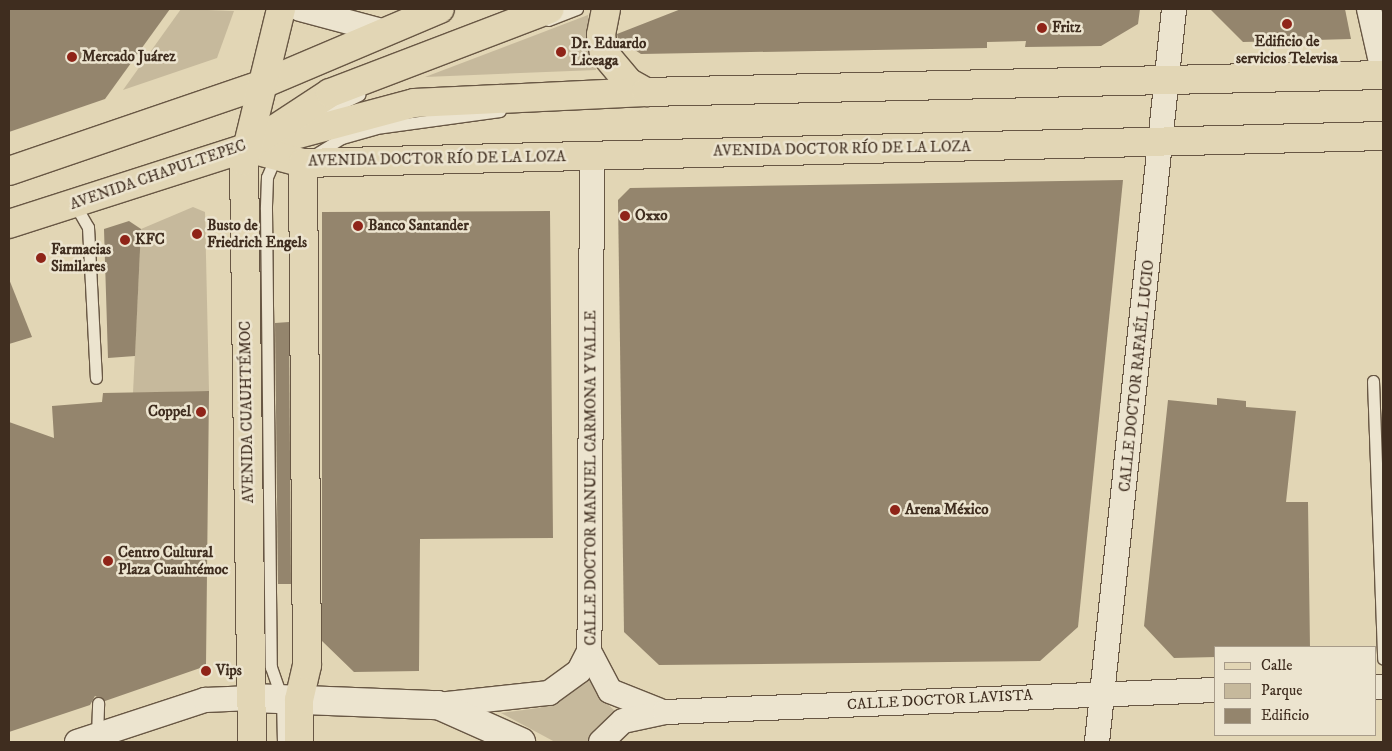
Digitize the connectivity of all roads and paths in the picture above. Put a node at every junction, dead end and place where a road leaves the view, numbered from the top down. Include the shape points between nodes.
1 (281, 9) edge
2 (300, 9) edge
3 (440, 9) edge
4 (550, 9) edge
5 (577, 9) edge
6 (607, 9) edge
7 (1174, 9) edge
8 (1369, 9) edge
9 (382, 31) junction
10 (1383, 71) edge
11 (1383, 75) edge
12 (1167, 80) junction
13 (263, 84) junction
14 (646, 92) junction
15 (1383, 136) edge
16 (1162, 141) junction
17 (283, 146) junction
18 (246, 148) junction
19 (592, 156) junction
20 (303, 163) junction
21 (9, 171) edge
22 (74, 203) junction
23 (9, 224) edge
24 (96, 378) dead end
25 (1373, 382) dead end
26 (589, 651) junction
27 (1383, 659) edge
28 (1214, 690) edge
29 (1103, 691) junction
30 (252, 698) junction
31 (291, 700) junction
32 (98, 703) dead end
33 (438, 705) junction
34 (665, 712) junction
35 (87, 739) edge
36 (252, 742) edge
37 (283, 742) edge
38 (299, 742) edge
39 (521, 742) edge
40 (601, 742) edge
41 (1097, 742) edge

1 - 13 main road, AVENIDA CUAUHTÉMOC
2 - 9 street
3 - 9 main road
4 - 18 main road, AVENIDA CHAPULTEPEC via 330,94
5 - 17 lane via 398,78 317,115
6 - 14 main road via 601,35 604,53 628,82
7 - 12 street, CALLE DOCTOR RAFAÉL LUCIO
8 - 10 street
9 - 13 main road
11 - 12 main road, AVENIDA DOCTOR RÍO DE LA LOZA
12 - 14 main road, AVENIDA DOCTOR RÍO DE LA LOZA
12 - 16 street, CALLE DOCTOR RAFAÉL LUCIO
13 - 18 main road, AVENIDA CUAUHTÉMOC
13 - 21 main road
14 - 17 main road, AVENIDA DOCTOR RÍO DE LA LOZA via 414,103
14 - 20 lane via 376,128 342,138
15 - 16 main road, AVENIDA DOCTOR RÍO DE LA LOZA
16 - 19 main road, AVENIDA DOCTOR RÍO DE LA LOZA
16 - 29 street, CALLE DOCTOR RAFAÉL LUCIO
17 - 18 main road, AVENIDA DOCTOR RÍO DE LA LOZA
17 - 20 main road, AVENIDA DOCTOR RÍO DE LA LOZA
17 - 31 lane via 267,177 266,208 271,657
18 - 22 main road, AVENIDA CHAPULTEPEC
18 - 30 main road, AVENIDA CUAUHTÉMOC
19 - 20 main road, AVENIDA DOCTOR RÍO DE LA LOZA
19 - 26 street, CALLE DOCTOR MANUEL CARMONA Y VALLE
20 - 31 main road via 307,666
22 - 23 main road, AVENIDA CHAPULTEPEC
22 - 24 lane via 88,228
25 - 27 lane
26 - 33 street via 579,670 549,693
26 - 34 street, CALLE DOCTOR MANUEL CARMONA Y VALLE via 610,691
28 - 29 street, CALLE DOCTOR LAVISTA
29 - 34 street, CALLE DOCTOR LAVISTA
29 - 41 street, CALLE DOCTOR RAFAÉL LUCIO
30 - 31 street
30 - 35 street via 205,700
30 - 36 main road, AVENIDA CUAUHTÉMOC
31 - 33 street
31 - 37 lane
31 - 38 main road
32 - 35 lane
33 - 39 street
34 - 40 street via 623,721

